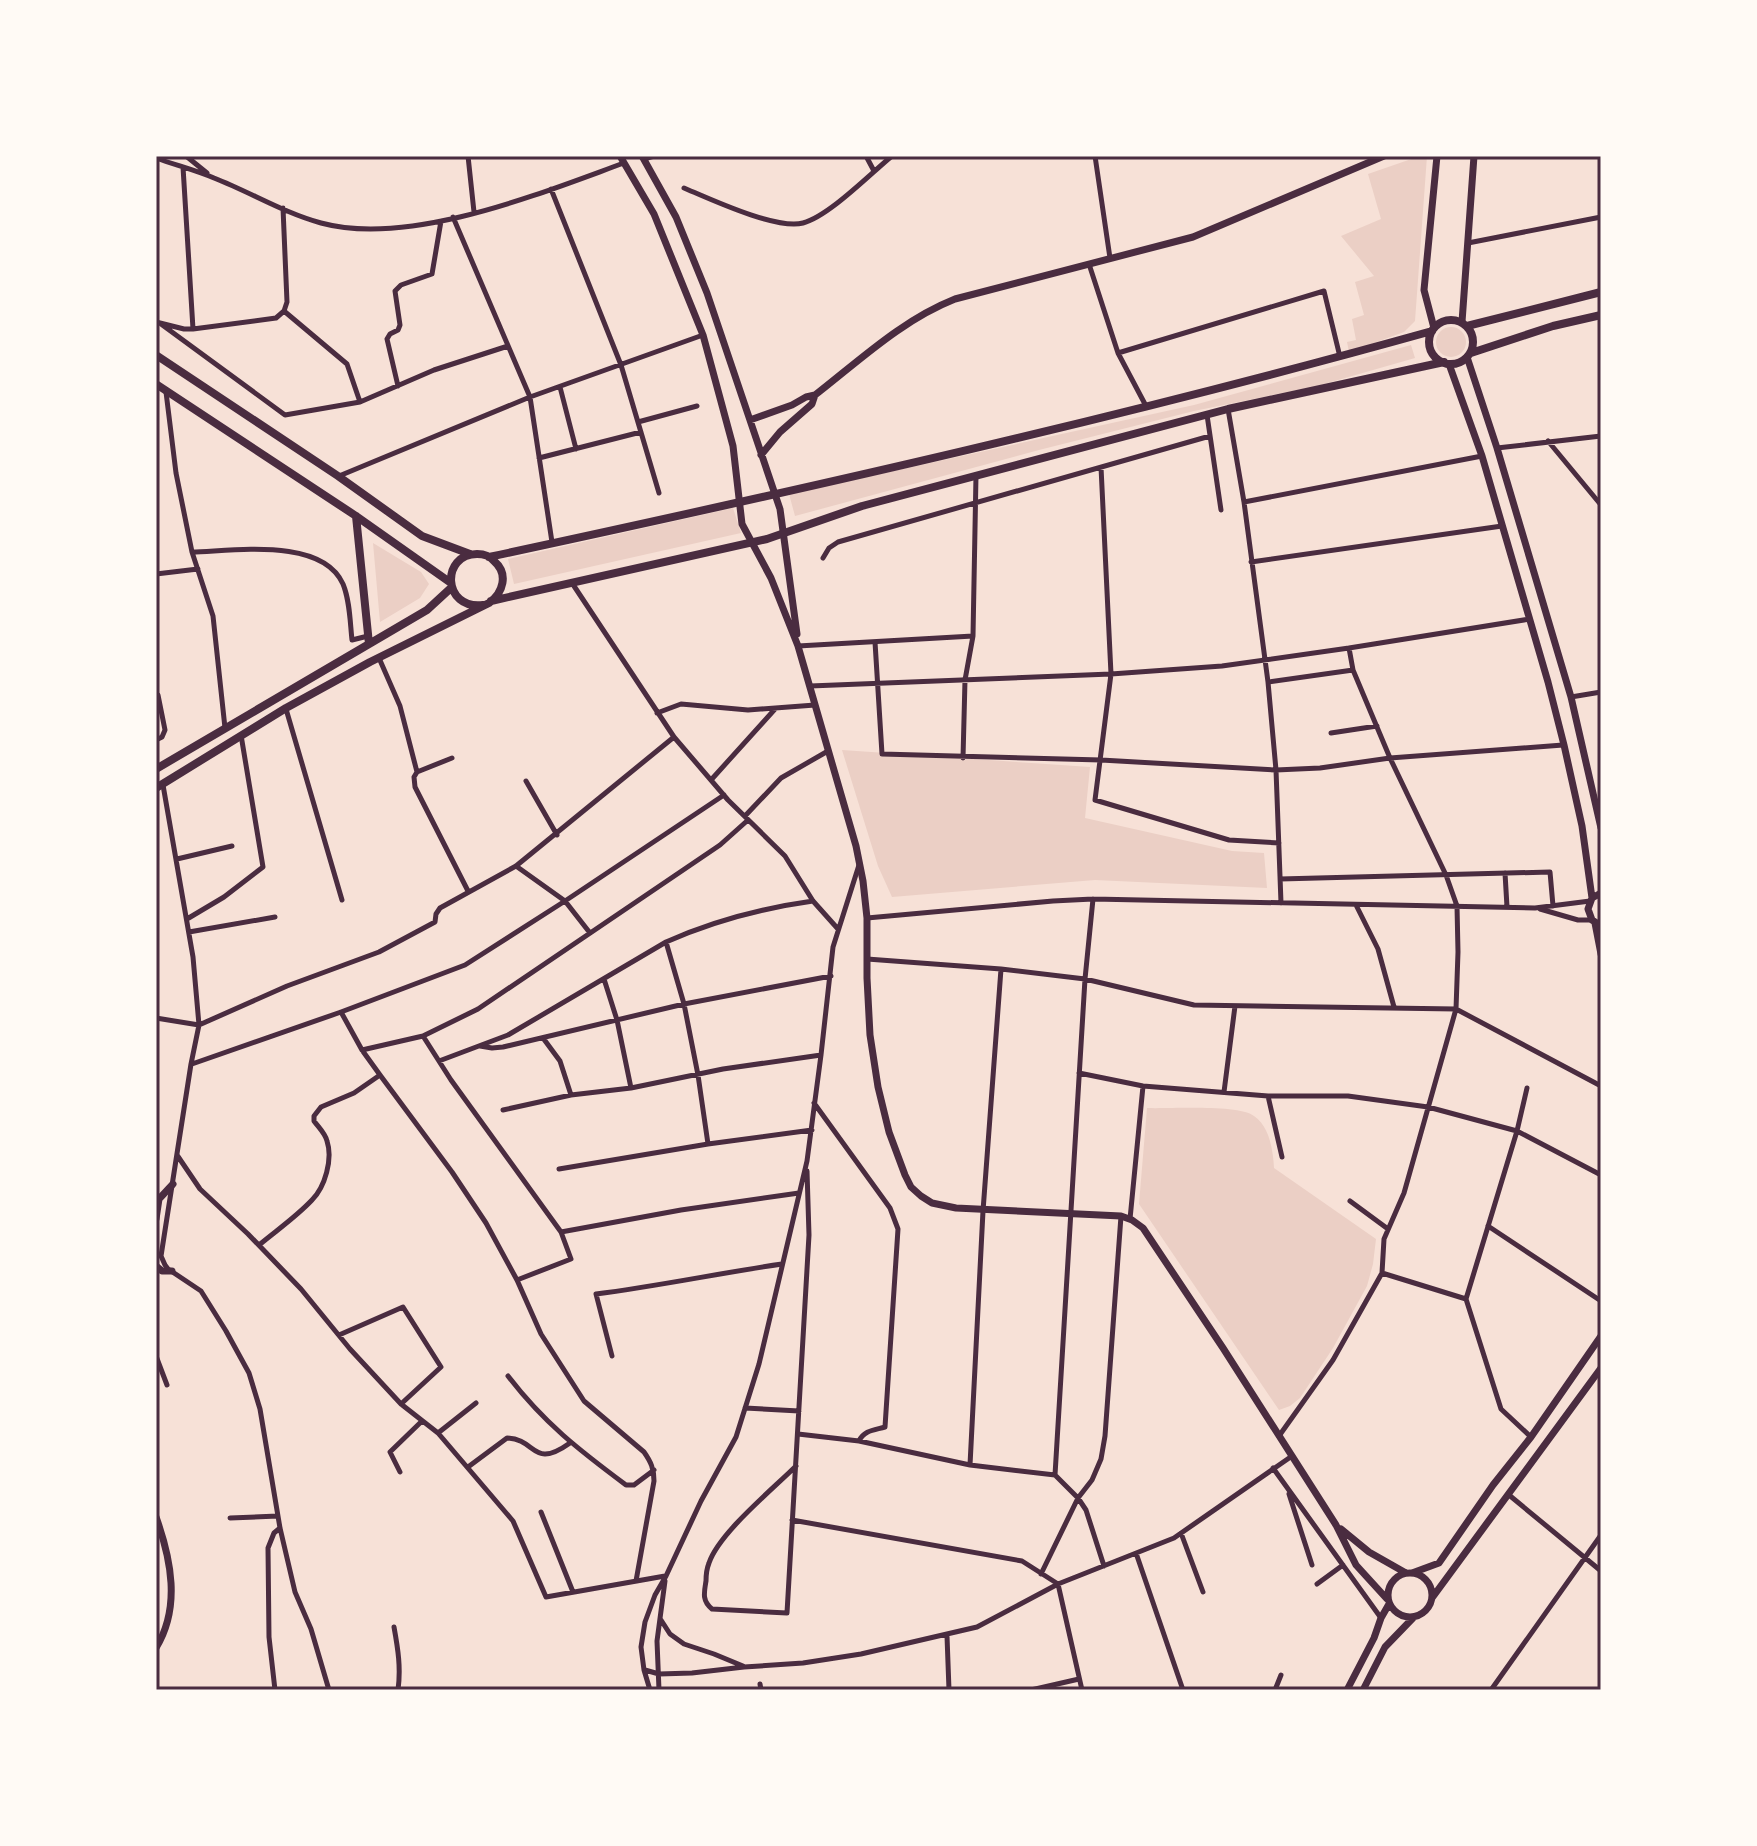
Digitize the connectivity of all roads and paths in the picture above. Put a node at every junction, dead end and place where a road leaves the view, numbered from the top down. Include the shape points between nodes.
1 (186, 156) edge
2 (468, 156) edge
3 (654, 156) edge
4 (866, 156) edge
5 (892, 156) edge
6 (1095, 156) edge
7 (1384, 156) edge
8 (1437, 156) edge
9 (1474, 156) edge
10 (156, 158) edge
11 (643, 158) edge
12 (622, 159) edge
13 (183, 167) junction
14 (874, 171) junction
15 (211, 176) junction
16 (684, 188) dead end
17 (551, 189) junction
18 (283, 208) junction
19 (474, 212) junction
20 (453, 217) junction
21 (1601, 217) edge
22 (441, 220) junction
23 (1467, 243) junction
24 (1110, 259) junction
25 (1089, 264) junction
26 (1601, 292) edge
27 (284, 311) junction
28 (1601, 315) edge
29 (158, 323) edge
30 (1464, 324) junction
31 (193, 329) junction
32 (1433, 330) junction
33 (703, 335) junction
34 (508, 346) junction
35 (1118, 353) junction
36 (156, 355) edge
37 (1469, 355) junction
38 (1340, 357) junction
39 (1446, 363) junction
40 (621, 365) junction
41 (156, 384) edge
42 (398, 386) junction
43 (560, 387) junction
44 (166, 391) junction
45 (815, 395) junction
46 (530, 397) junction
47 (360, 402) junction
48 (697, 406) dead end
49 (1147, 407) junction
50 (1228, 409) junction
51 (1207, 414) junction
52 (750, 420) junction
53 (638, 422) junction
54 (641, 432) junction
55 (1210, 436) junction
56 (1601, 436) edge
57 (1548, 441) junction
58 (1497, 448) junction
59 (576, 449) junction
60 (761, 455) junction
61 (1482, 456) junction
62 (539, 458) junction
63 (1101, 467) junction
64 (976, 475) junction
65 (338, 476) junction
66 (659, 493) dead end
67 (773, 494) junction
68 (739, 502) junction
69 (1244, 502) junction
70 (976, 503) junction
71 (1601, 505) edge
72 (1221, 510) dead end
73 (356, 516) junction
74 (1502, 526) junction
75 (784, 534) junction
76 (753, 542) junction
77 (552, 543) junction
78 (192, 552) junction
79 (471, 555) junction
80 (489, 557) junction
81 (823, 558) dead end
82 (1251, 562) junction
83 (198, 569) junction
84 (156, 574) edge
85 (572, 583) junction
86 (451, 585) junction
87 (487, 603) junction
88 (1530, 619) junction
89 (973, 636) junction
90 (368, 640) junction
91 (875, 642) junction
92 (798, 646) junction
93 (1349, 648) junction
94 (379, 658) junction
95 (1266, 661) junction
96 (1353, 670) junction
97 (1111, 674) junction
98 (965, 680) junction
99 (1268, 682) junction
100 (879, 683) junction
101 (810, 686) junction
102 (1601, 692) edge
103 (158, 695) edge
104 (1571, 697) junction
105 (816, 705) junction
106 (286, 708) junction
107 (776, 708) junction
108 (657, 713) junction
109 (1377, 726) junction
110 (225, 728) junction
111 (1331, 733) dead end
112 (241, 735) junction
113 (674, 737) junction
114 (156, 740) edge
115 (1564, 745) junction
116 (829, 750) junction
117 (452, 758) dead end
118 (963, 758) junction
119 (1390, 758) junction
120 (1101, 760) junction
121 (156, 769) edge
122 (1276, 770) junction
123 (417, 772) junction
124 (711, 780) junction
125 (526, 781) dead end
126 (159, 786) edge
127 (724, 795) junction
128 (747, 818) junction
129 (1601, 828) edge
130 (557, 835) junction
131 (1279, 843) junction
132 (232, 846) dead end
133 (177, 859) junction
134 (860, 863) junction
135 (516, 866) junction
136 (1505, 873) junction
137 (1446, 875) junction
138 (1280, 879) junction
139 (468, 891) junction
140 (1601, 893) edge
141 (1093, 899) junction
142 (342, 900) dead end
143 (1591, 900) junction
144 (565, 901) junction
145 (813, 901) junction
146 (1281, 903) junction
147 (1356, 905) junction
148 (1457, 906) junction
149 (1553, 906) junction
150 (1507, 907) junction
151 (1535, 908) junction
152 (275, 917) dead end
153 (867, 918) junction
154 (187, 919) junction
155 (1596, 923) edge
156 (838, 930) junction
157 (189, 932) junction
158 (590, 933) junction
159 (666, 942) junction
160 (1601, 954) edge
161 (867, 959) junction
162 (1001, 969) junction
163 (831, 976) junction
164 (604, 979) junction
165 (1085, 979) junction
166 (684, 1004) junction
167 (1235, 1006) junction
168 (1394, 1007) junction
169 (1456, 1009) junction
170 (341, 1012) junction
171 (156, 1018) edge
172 (617, 1020) junction
173 (199, 1025) junction
174 (423, 1036) junction
175 (543, 1038) junction
176 (479, 1046) junction
177 (362, 1050) junction
178 (821, 1055) junction
179 (439, 1061) junction
180 (191, 1064) junction
181 (1079, 1073) junction
182 (380, 1075) junction
183 (698, 1075) junction
184 (1143, 1086) junction
185 (1601, 1086) edge
186 (631, 1088) junction
187 (1527, 1088) dead end
188 (1224, 1093) junction
189 (571, 1095) junction
190 (1268, 1096) junction
191 (814, 1103) junction
192 (1428, 1107) junction
193 (503, 1110) dead end
194 (812, 1130) junction
195 (1517, 1131) junction
196 (708, 1144) junction
197 (177, 1155) junction
198 (1282, 1157) dead end
199 (807, 1161) junction
200 (559, 1169) dead end
201 (1601, 1175) edge
202 (173, 1184) junction
203 (799, 1193) junction
204 (1350, 1201) dead end
205 (983, 1211) junction
206 (1070, 1213) junction
207 (1126, 1218) junction
208 (156, 1219) edge
209 (1488, 1226) junction
210 (1388, 1229) junction
211 (561, 1232) junction
212 (259, 1245) junction
213 (158, 1264) edge
214 (782, 1264) junction
215 (172, 1271) joint
216 (1382, 1273) junction
217 (517, 1280) junction
218 (1466, 1299) junction
219 (1601, 1301) edge
220 (339, 1335) junction
221 (1601, 1336) edge
222 (156, 1356) edge
223 (612, 1356) dead end
224 (1601, 1368) edge
225 (508, 1376) dead end
226 (167, 1385) dead end
227 (476, 1403) dead end
228 (401, 1404) junction
229 (745, 1408) junction
230 (799, 1411) junction
231 (423, 1420) junction
232 (438, 1433) junction
233 (798, 1434) junction
234 (1279, 1436) junction
235 (1531, 1437) junction
236 (859, 1441) junction
237 (570, 1443) junction
238 (1292, 1456) junction
239 (970, 1465) junction
240 (796, 1466) junction
241 (468, 1467) junction
242 (1273, 1468) junction
243 (654, 1470) junction
244 (400, 1472) dead end
245 (1055, 1475) junction
246 (1286, 1486) junction
247 (1509, 1495) junction
248 (1078, 1498) junction
249 (541, 1512) dead end
250 (278, 1516) junction
251 (156, 1517) edge
252 (230, 1518) dead end
253 (792, 1520) junction
254 (1336, 1525) junction
255 (280, 1528) junction
256 (1181, 1533) junction
257 (1601, 1535) edge
258 (1136, 1553) junction
259 (1586, 1558) junction
260 (1312, 1565) dead end
261 (1343, 1565) junction
262 (1104, 1566) junction
263 (1601, 1571) edge
264 (1409, 1573) junction
265 (1041, 1574) junction
266 (666, 1576) junction
267 (636, 1581) junction
268 (1058, 1584) junction
269 (1317, 1584) dead end
270 (573, 1592) junction
271 (1203, 1592) dead end
272 (1432, 1598) junction
273 (1388, 1601) junction
274 (1381, 1618) junction
275 (1413, 1618) junction
276 (661, 1620) junction
277 (394, 1627) dead end
278 (947, 1636) junction
279 (156, 1648) edge
280 (744, 1667) junction
281 (644, 1670) junction
282 (659, 1674) junction
283 (1281, 1675) dead end
284 (1079, 1679) junction
285 (275, 1690) edge
286 (329, 1690) edge
287 (398, 1690) edge
288 (650, 1690) edge
289 (659, 1690) edge
290 (949, 1690) edge
291 (1031, 1690) edge
292 (1082, 1690) edge
293 (1183, 1690) edge
294 (1275, 1690) edge
295 (1347, 1690) edge
296 (1363, 1690) edge
297 (1491, 1690) edge

1 - 15 street
2 - 19 street
3 - 11 street
4 - 14 street
5 - 14 street
6 - 24 street
7 - 24 street via 1193,237
8 - 32 street via 1424,290
9 - 23 street
10 - 13 street
11 - 52 street via 676,217
12 - 17 street
12 - 33 street via 654,214
13 - 15 street
13 - 31 street
14 - 16 street via 830,208 799,224 749,213
15 - 18 street
17 - 19 street
17 - 40 street
18 - 22 street via 347,228
18 - 27 street
19 - 20 street
20 - 22 street
20 - 34 street
21 - 23 street
22 - 42 street via 432,274 395,291 400,325 387,341
23 - 30 street
24 - 25 street
25 - 35 street
25 - 45 street via 955,299 927,312
26 - 30 main road
27 - 31 street via 276,318
27 - 47 street via 347,364
28 - 37 main road
29 - 31 street
29 - 47 street via 285,415
30 - 32 main road via 1445,321
30 - 37 main road via 1473,336
32 - 38 main road
32 - 39 main road via 1430,348
33 - 40 street
33 - 68 street via 733,446
34 - 42 street
34 - 46 street
35 - 38 street via 1324,291
35 - 49 street
36 - 65 main road
37 - 39 main road
37 - 58 street
38 - 49 main road
39 - 50 main road
39 - 61 street
40 - 43 street
40 - 53 street
41 - 44 main road
42 - 47 street
43 - 46 street
43 - 59 street
44 - 73 main road
44 - 78 street
45 - 52 street
45 - 60 street
46 - 62 street
46 - 65 street
48 - 53 street
49 - 67 main road
50 - 51 main road
50 - 69 street
51 - 55 street
51 - 64 main road
52 - 60 street
53 - 54 street
54 - 59 street
54 - 66 street
55 - 63 street
55 - 72 street
56 - 57 street
57 - 58 street
57 - 71 street
58 - 104 street
59 - 62 street
60 - 67 street
61 - 69 street
61 - 74 street
62 - 77 street
63 - 70 street
63 - 97 street
64 - 70 street
64 - 75 main road
65 - 79 main road via 422,536
67 - 68 main road
67 - 75 street
68 - 76 street via 742,524
68 - 77 main road
69 - 82 street
70 - 81 street via 838,542
70 - 89 street
73 - 86 main road
73 - 90 main road
74 - 82 street
74 - 88 street
75 - 76 main road
75 - 92 street
76 - 85 main road
76 - 92 street
77 - 80 main road
78 - 83 street
78 - 90 street via 273,549 327,564 346,590 352,640
79 - 80 main road
79 - 86 main road via 452,570
80 - 87 main road via 503,577 501,589
82 - 95 street
83 - 84 street
83 - 110 street via 213,616
85 - 87 main road
85 - 108 street
86 - 87 main road via 464,603
86 - 90 main road via 427,610
87 - 94 main road
88 - 93 street
88 - 115 street
89 - 91 street
89 - 98 street
90 - 110 main road
91 - 92 street
91 - 100 street
92 - 101 street
93 - 95 street
93 - 96 street
94 - 106 main road
94 - 123 street via 400,706
95 - 97 street
95 - 99 street
96 - 99 street
96 - 109 street
97 - 98 street
97 - 120 street
98 - 100 street
98 - 118 street
99 - 122 street
100 - 101 street
100 - 118 street via 882,754
101 - 105 street
102 - 104 street
103 - 114 street via 165,730
104 - 129 street
105 - 107 street
105 - 116 street
106 - 112 main road
106 - 142 street
107 - 108 street via 681,704
107 - 124 street
108 - 113 street
109 - 111 street
109 - 119 street
110 - 121 main road
112 - 126 main road
112 - 154 street via 263,867
113 - 124 street
113 - 130 street
115 - 119 street
115 - 143 street
116 - 128 street via 781,778
116 - 134 street
117 - 123 street
118 - 120 street
119 - 122 street
119 - 137 street
120 - 122 street
120 - 131 street via 1095,800 1229,840
122 - 131 street
123 - 139 street via 415,787
124 - 127 street
125 - 130 street
126 - 133 street
127 - 128 street
127 - 144 street
128 - 145 street via 785,856
128 - 158 street via 720,845
130 - 135 street
131 - 138 street
132 - 133 street
133 - 154 street
134 - 153 street
134 - 156 street
135 - 139 street
135 - 144 street
136 - 137 street
136 - 149 street via 1550,872
136 - 150 street
137 - 138 street
137 - 148 street
138 - 146 street
139 - 173 street via 440,908 435,922 393,945
140 - 143 street
141 - 146 street
141 - 153 street
141 - 165 street
143 - 149 street
143 - 155 street via 1588,909
144 - 158 street
144 - 170 street via 465,965
145 - 156 street
145 - 159 street via 763,909
146 - 147 street
147 - 148 street
147 - 168 street via 1378,949
148 - 150 street
148 - 169 street
149 - 151 street
150 - 151 street
151 - 155 street
152 - 157 street
153 - 161 street
154 - 157 street
155 - 160 street
156 - 163 street
157 - 173 street
158 - 174 street via 478,1009
159 - 164 street
159 - 166 street
161 - 162 street
161 - 205 street via 878,1087 905,1175 911,1187 932,1203
162 - 165 street
162 - 205 street
163 - 166 street
163 - 178 street
164 - 172 street
164 - 176 street via 508,1035
165 - 167 street via 1194,1005
165 - 181 street
166 - 172 street
166 - 183 street
167 - 168 street
167 - 188 street
168 - 169 street
169 - 185 street
169 - 192 street
170 - 177 street
170 - 180 street
171 - 173 street
172 - 175 street
172 - 186 street
173 - 180 street
174 - 177 street
174 - 179 street
175 - 176 street via 496,1048
175 - 189 street via 560,1061
176 - 179 street
177 - 182 street
178 - 183 street
178 - 191 street
179 - 211 street
180 - 197 street
181 - 184 street
181 - 206 street
182 - 212 street via 317,1111 314,1121 329,1156 323,1182 315,1199
182 - 217 street via 452,1172
183 - 186 street
183 - 196 street
184 - 188 street
184 - 207 street
186 - 189 street
187 - 195 street
188 - 190 street
189 - 193 street
190 - 192 street via 1348,1096
190 - 198 street
191 - 194 street
191 - 236 street via 890,1208 898,1229 885,1427
192 - 195 street
192 - 210 street
194 - 196 street
194 - 199 street
195 - 201 street
195 - 209 street
196 - 200 street
197 - 202 street
197 - 212 street via 200,1189
199 - 203 street
199 - 230 street via 809,1235
202 - 208 street via 159,1199
202 - 213 street
203 - 211 street
203 - 214 street
204 - 210 street
205 - 206 street
205 - 239 street
206 - 207 street
206 - 245 street
207 - 234 street via 1143,1228
207 - 248 street via 1105,1436 1092,1480
209 - 218 street
209 - 219 street
210 - 216 street
211 - 217 street via 571,1259
212 - 220 street
213 - 215 street via 162,1271
214 - 223 street via 596,1294
214 - 229 street
215 - 250 street via 201,1291 249,1373
216 - 218 street
216 - 234 street via 1333,1360
217 - 243 street via 541,1334 584,1401 644,1452
218 - 235 street via 1501,1409
220 - 228 street
220 - 228 street via 403,1307 441,1367
221 - 235 street
222 - 226 street
224 - 247 street
225 - 237 street
227 - 232 street
228 - 231 street
229 - 230 street
229 - 266 street via 736,1437
230 - 233 street
231 - 232 street
231 - 244 street via 390,1452
232 - 241 street
233 - 236 street
233 - 240 street
234 - 238 street
235 - 264 street via 1439,1563
236 - 239 street
237 - 241 street via 542,1455 507,1438
237 - 243 street via 626,1485
238 - 242 street
238 - 254 street
239 - 245 street
240 - 253 street
240 - 253 street via 718,1546 708,1565 704,1597 709,1607 787,1613
241 - 270 street via 513,1521 546,1597
242 - 246 street
242 - 256 street
243 - 267 street
245 - 248 street
246 - 260 street
246 - 261 street
247 - 259 street
247 - 272 street
248 - 262 street
248 - 265 street
249 - 270 street
250 - 252 street
250 - 255 street
251 - 279 street via 171,1579 170,1612
253 - 265 street via 1022,1561
254 - 264 street via 1369,1552
254 - 273 street via 1356,1565
255 - 285 street via 268,1548
255 - 286 street via 295,1592
256 - 258 street
256 - 271 street
257 - 259 street
258 - 262 street
258 - 293 street
259 - 263 street
259 - 297 street
261 - 269 street
261 - 274 street
262 - 268 street
264 - 272 street via 1427,1582
264 - 273 street via 1392,1582
265 - 268 street
266 - 267 street
266 - 276 street
266 - 281 street via 645,1622
267 - 270 street
268 - 278 street via 977,1627
268 - 284 street
272 - 275 street
273 - 274 street
273 - 275 street via 1396,1613
274 - 295 street
275 - 296 street via 1385,1647
276 - 280 street via 684,1644
276 - 282 street
277 - 287 street
278 - 280 street via 803,1663
278 - 290 street
280 - 282 street
281 - 282 street
281 - 288 street
282 - 289 street
283 - 294 street
284 - 291 street
284 - 292 street

